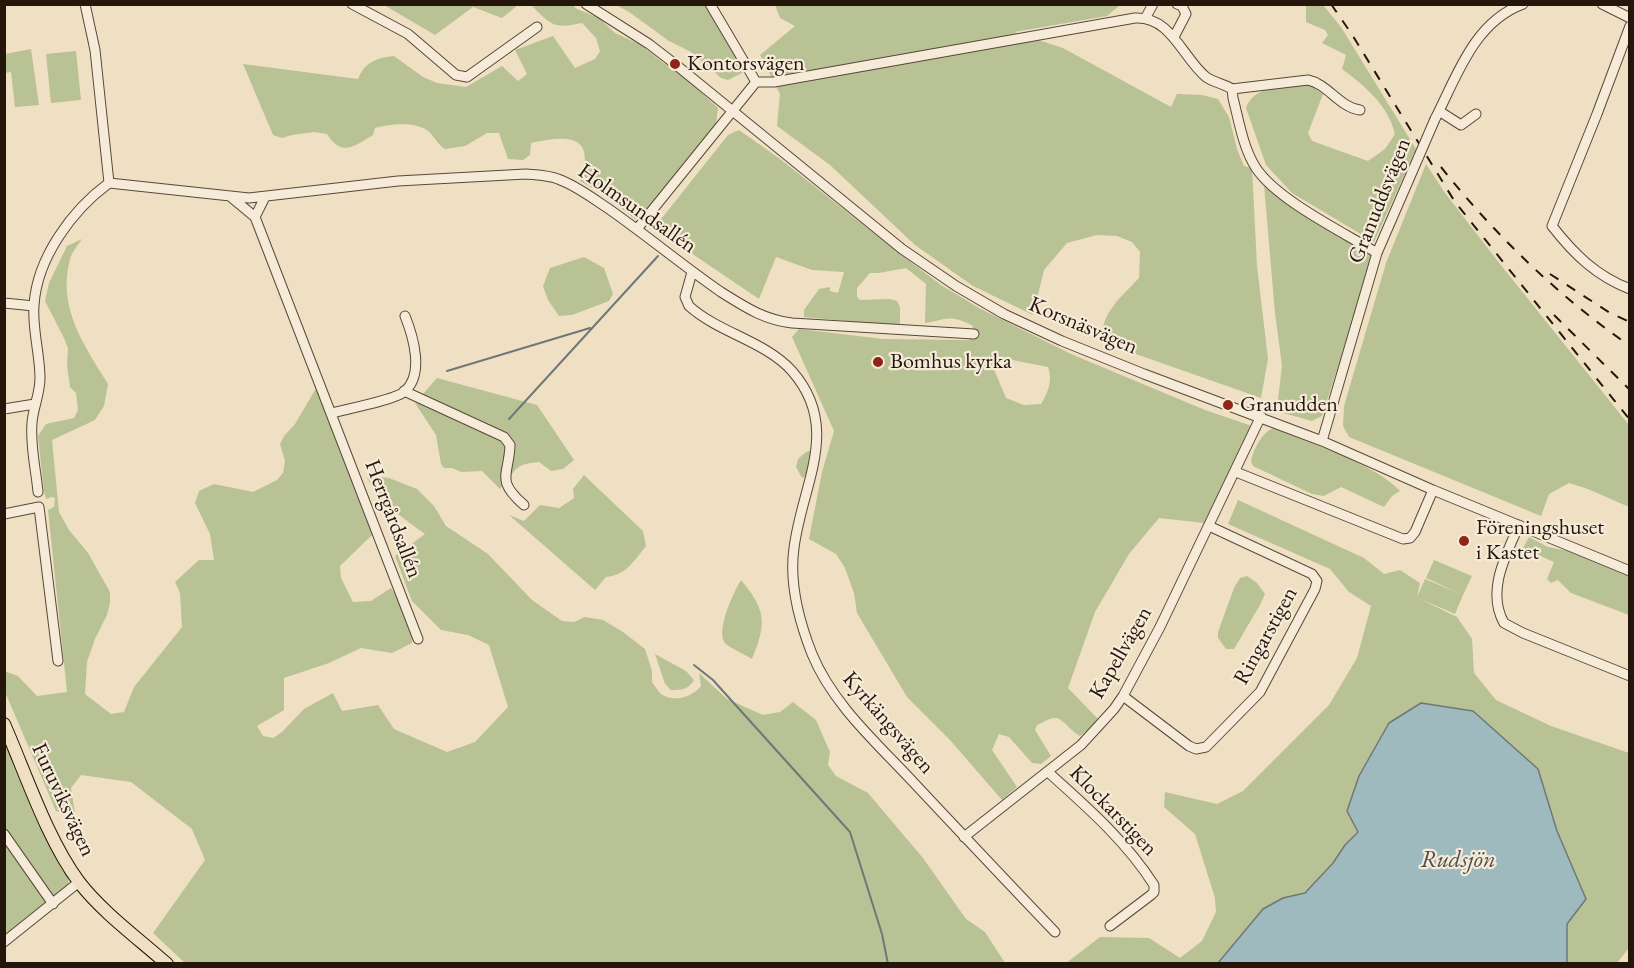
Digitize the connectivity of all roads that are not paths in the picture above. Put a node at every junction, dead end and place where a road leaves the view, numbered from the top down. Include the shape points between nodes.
1 (85, 4) edge
2 (352, 4) edge
3 (586, 4) edge
4 (710, 4) edge
5 (1153, 4) edge
6 (1177, 4) edge
7 (1523, 4) edge
8 (1602, 4) edge
9 (1146, 17) junction
10 (1629, 18) edge
11 (1629, 26) edge
12 (537, 27) dead end
13 (1174, 37) junction
14 (756, 82) junction
15 (1232, 89) junction
16 (1360, 110) dead end
17 (732, 111) junction
18 (1476, 114) dead end
19 (1437, 115) junction
20 (109, 183) junction
21 (231, 197) junction
22 (265, 197) junction
23 (255, 217) junction
24 (637, 229) junction
25 (1377, 253) junction
26 (692, 272) junction
27 (1629, 289) edge
28 (4, 303) edge
29 (34, 306) junction
30 (405, 316) dead end
31 (974, 334) dead end
32 (405, 392) junction
33 (35, 404) junction
34 (4, 409) edge
35 (332, 413) junction
36 (1261, 416) junction
37 (1322, 441) junction
38 (1236, 472) junction
39 (1433, 490) junction
40 (38, 492) dead end
41 (524, 505) dead end
42 (4, 514) edge
43 (1519, 525) junction
44 (1209, 526) junction
45 (1629, 571) edge
46 (418, 639) dead end
47 (58, 661) dead end
48 (1629, 676) edge
49 (1123, 696) junction
50 (4, 724) edge
51 (1048, 772) junction
52 (4, 834) edge
53 (964, 837) junction
54 (79, 882) junction
55 (53, 904) junction
56 (1110, 926) dead end
57 (1055, 932) dead end
58 (4, 942) edge
59 (167, 963) edge

1 - 20 street via 95,50
2 - 12 street via 408,34 456,75 467,77
3 - 17 street, Korsnäsvägen via 649,44
4 - 14 street
5 - 9 street
6 - 13 street via 1186,14
7 - 19 street, Granuddsvägen via 1499,16 1485,30 1470,50
8 - 10 street
9 - 13 street
9 - 14 street
11 - 27 street via 1552,226 1575,255
13 - 15 street via 1207,77
14 - 17 street
15 - 16 street via 1316,81 1351,109
15 - 25 street via 1250,156 1262,175 1282,195
17 - 24 street
17 - 36 street, Korsnäsvägen via 902,249 1004,314 1179,387
18 - 19 street via 1461,125
19 - 25 street, Granuddsvägen, bridge
20 - 21 street, Holmsundsallén
20 - 29 street via 81,206 59,237 40,278
21 - 22 street, Holmsundsallén
21 - 23 street
22 - 23 street
22 - 24 street, Holmsundsallén via 398,181 533,174 564,182
23 - 35 street, Herrgårdsallén
24 - 26 street, Holmsundsallén
25 - 37 street, Granuddsvägen
26 - 31 street, Holmsundsallén via 750,310 778,321
26 - 53 street, Kyrkängsvägen via 686,297 689,306 783,363 799,380 814,411 818,446 798,526 793,571 802,626 819,670 848,713
28 - 29 street
29 - 33 street via 40,378
30 - 32 street via 414,345 415,373
32 - 35 street
32 - 41 street via 504,437 510,445 506,482
33 - 34 street
33 - 40 street via 32,431
35 - 46 street, Herrgårdsallén
36 - 37 street, Korsnäsvägen
36 - 38 street, Kapellvägen
37 - 39 street, Korsnäsvägen
38 - 39 street via 1403,539 1415,532
38 - 44 street, Kapellvägen
39 - 43 street, Korsnäsvägen
42 - 47 street via 39,507
43 - 45 street, Korsnäsvägen
43 - 48 street via 1497,582 1504,623
44 - 49 street, Kapellvägen
44 - 49 street, Ringarstigen via 1312,574 1317,582 1310,599 1260,692 1206,747 1189,746
49 - 51 street, Kapellvägen via 1093,734
50 - 54 main road, Furuviksvägen via 45,821
51 - 53 street, Kapellvägen
51 - 56 street, Klockarstigen via 1103,822 1154,885 1151,895
52 - 55 street
53 - 57 street, Kyrkängsvägen
54 - 55 street
54 - 59 main road, Furuviksvägen
55 - 58 street

